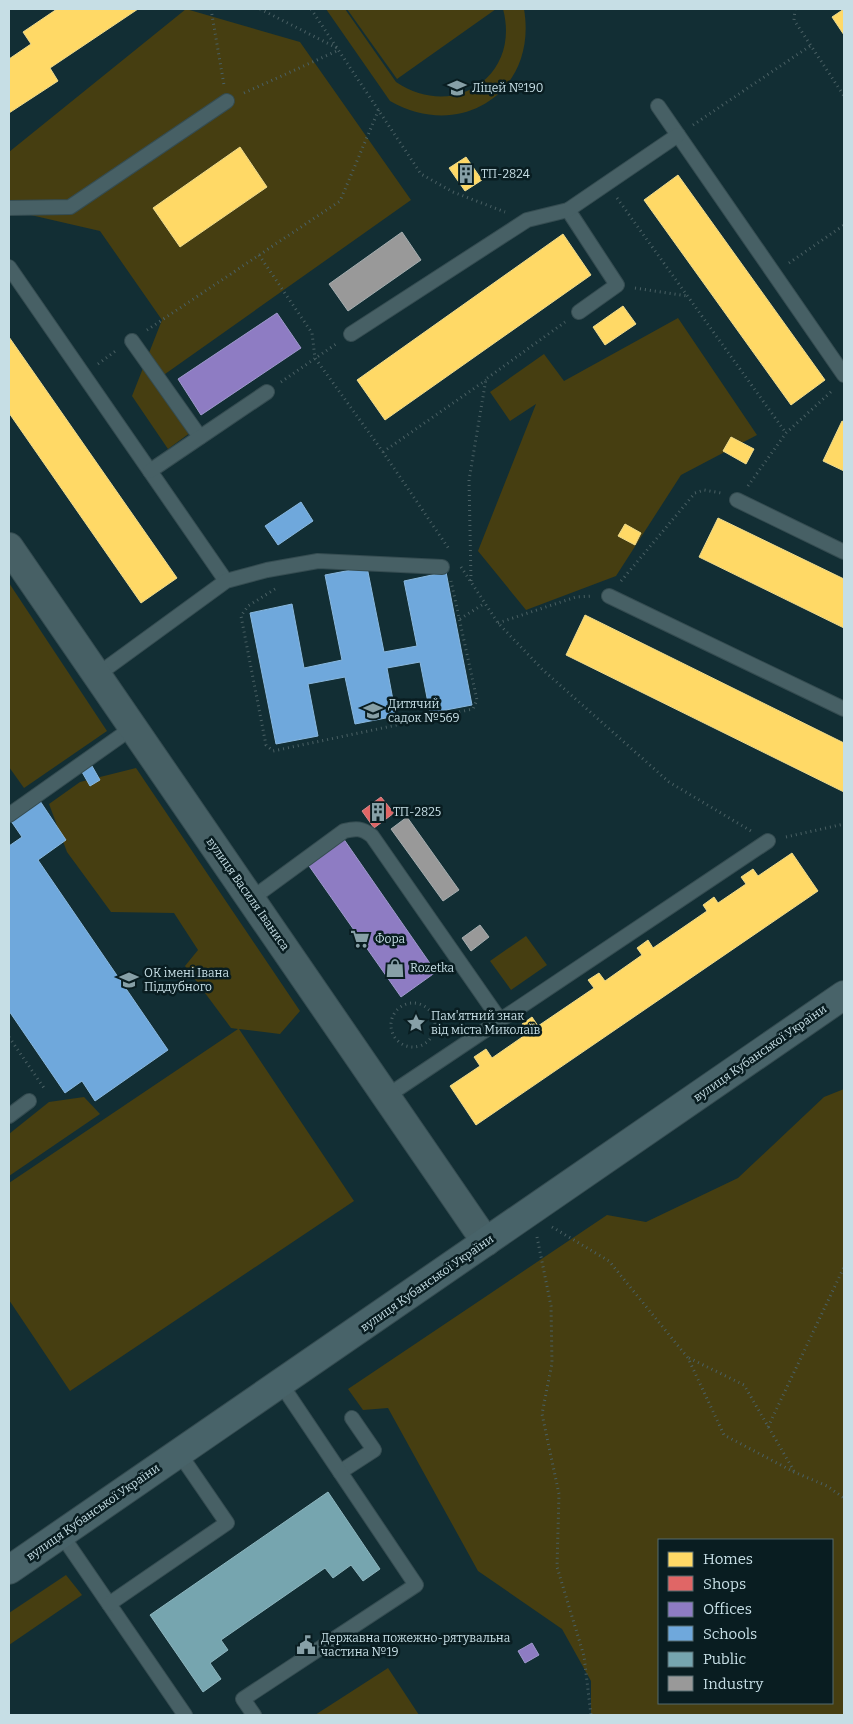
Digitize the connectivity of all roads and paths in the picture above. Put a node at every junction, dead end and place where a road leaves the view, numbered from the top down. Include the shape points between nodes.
1 (211, 9) edge
2 (260, 9) edge
3 (311, 9) edge
4 (795, 9) edge
5 (810, 46) junction
6 (339, 50) junction
7 (844, 96) edge
8 (227, 102) junction
9 (658, 106) dead end
10 (379, 109) junction
11 (678, 135) junction
12 (607, 185) junction
13 (9, 208) edge
14 (568, 210) junction
15 (527, 220) junction
16 (844, 225) edge
17 (259, 255) junction
18 (9, 267) edge
19 (774, 274) junction
20 (617, 285) junction
21 (688, 296) junction
22 (579, 312) joint
23 (350, 334) joint
24 (132, 340) junction
25 (315, 358) junction
26 (82, 374) junction
27 (844, 375) edge
28 (486, 379) junction
29 (266, 392) joint
30 (786, 433) dead end
31 (200, 437) junction
32 (383, 452) junction
33 (150, 471) junction
34 (737, 500) dead end
35 (9, 547) edge
36 (844, 552) edge
37 (454, 558) dead end
38 (460, 566) dead end
39 (442, 567) joint
40 (226, 581) junction
41 (471, 582) junction
42 (279, 586) dead end
43 (608, 596) dead end
44 (576, 597) dead end
45 (485, 603) junction
46 (460, 619) junction
47 (498, 623) junction
48 (97, 675) junction
49 (844, 709) edge
50 (132, 728) junction
51 (9, 815) edge
52 (844, 824) edge
53 (768, 840) junction
54 (251, 898) junction
55 (844, 994) edge
56 (401, 1007) joint
57 (500, 1020) junction
58 (9, 1037) edge
59 (387, 1096) junction
60 (29, 1101) joint
61 (9, 1116) edge
62 (549, 1225) dead end
63 (536, 1236) dead end
64 (486, 1242) junction
65 (844, 1267) edge
66 (688, 1358) junction
67 (281, 1384) junction
68 (352, 1418) dead end
69 (768, 1427) junction
70 (179, 1453) junction
71 (340, 1472) junction
72 (794, 1472) junction
73 (844, 1498) edge
74 (61, 1534) junction
75 (9, 1570) edge
76 (109, 1604) junction
77 (185, 1715) edge
78 (254, 1715) edge
79 (590, 1715) edge

1 - 8 path
2 - 6 path
3 - 6 path
4 - 5 path via 794,20
5 - 7 path
5 - 11 path
6 - 8 path
6 - 10 path
8 - 13 lane via 70,207
9 - 11 lane
10 - 15 path via 421,174 453,192
10 - 17 path via 340,201
11 - 12 lane
11 - 19 lane
12 - 14 lane
12 - 21 path
14 - 15 lane
14 - 20 lane
15 - 23 lane
16 - 19 path
17 - 24 path
17 - 25 path via 312,333
18 - 26 lane
19 - 27 lane
20 - 21 path
20 - 22 lane
21 - 30 path
22 - 28 path
23 - 25 path
24 - 26 path
24 - 31 lane
25 - 29 path
25 - 32 path
26 - 33 lane
28 - 32 path
28 - 41 path via 469,480
29 - 31 lane
31 - 33 lane
32 - 37 path
33 - 40 lane
34 - 36 lane
35 - 48 street, вулиця Василя Іваниса
38 - 41 path
39 - 40 lane via 318,561
39 - 46 path via 450,574
40 - 48 lane
41 - 45 path
42 - 46 path via 248,606 241,616 266,744 273,752 473,709 477,700
43 - 49 lane
44 - 47 path
45 - 46 path
45 - 47 path
47 - 53 path via 543,670 668,782
48 - 50 street, вулиця Василя Іваниса
50 - 51 lane
50 - 54 street, вулиця Василя Іваниса
52 - 53 path
53 - 57 lane
54 - 57 lane via 344,832 354,828 364,830 372,836
54 - 59 street, вулиця Василя Іваниса
55 - 64 street, вулиця Кубанської України
56 - 56 path via 410,1003 420,1004 433,1017 434,1032 424,1044 408,1046 394,1037 392,1020
57 - 59 lane
58 - 60 path via 46,1090
59 - 64 street, вулиця Василя Іваниса
60 - 61 lane
62 - 66 path via 608,1261
63 - 79 path via 551,1306 552,1363 542,1414 560,1494 557,1568 584,1656
64 - 67 street, вулиця Кубанської України
65 - 69 path
66 - 69 path via 744,1385
66 - 72 path via 724,1435
67 - 70 street, вулиця Кубанської України
67 - 71 lane
68 - 71 lane via 374,1450
69 - 72 path
70 - 74 street, вулиця Кубанської України
70 - 76 lane via 227,1522
71 - 78 lane via 416,1585 243,1699
72 - 73 path via 827,1486
74 - 75 street, вулиця Кубанської України
74 - 76 lane
76 - 77 lane

